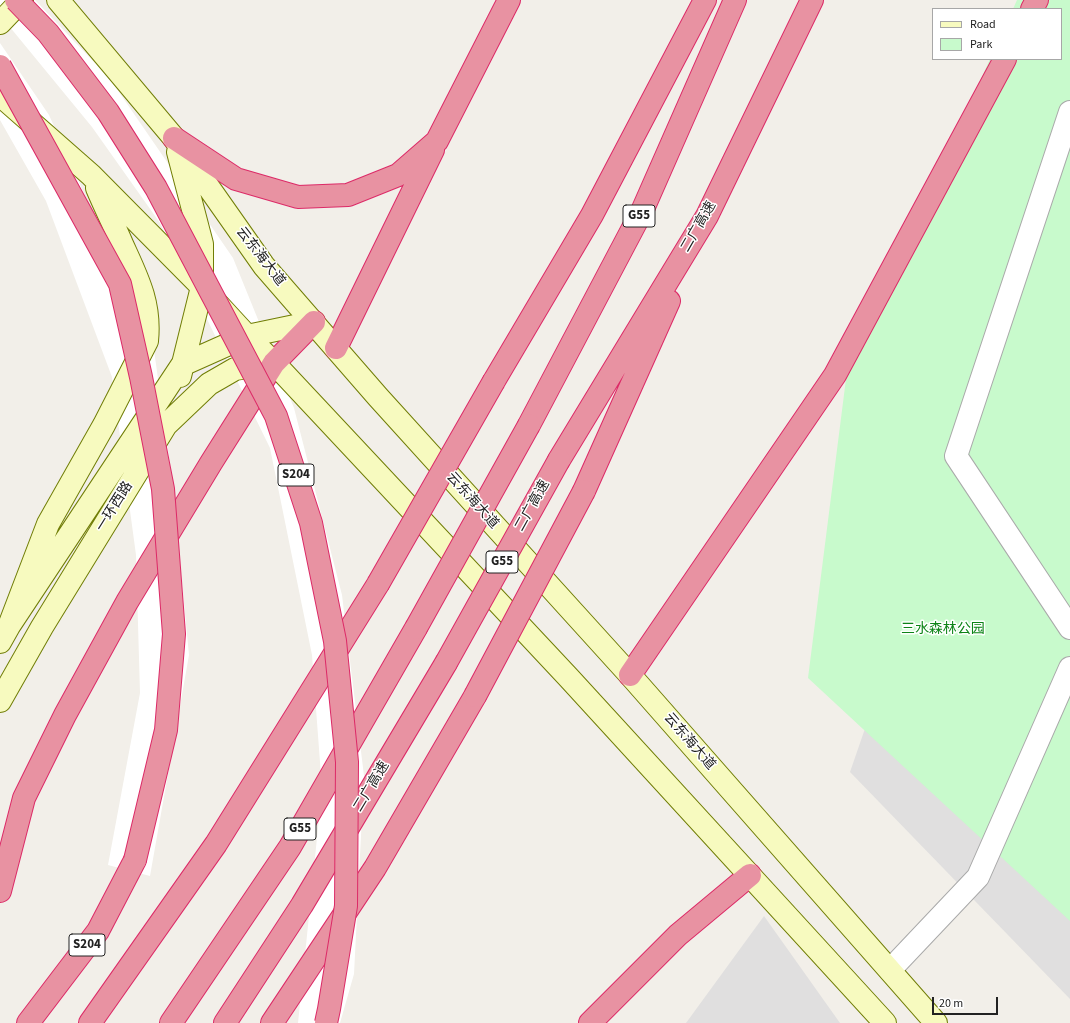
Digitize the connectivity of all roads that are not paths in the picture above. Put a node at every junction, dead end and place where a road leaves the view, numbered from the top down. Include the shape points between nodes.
1 (16, 0) edge
2 (22, 0) edge
3 (509, 0) edge
4 (704, 0) edge
5 (735, 0) edge
6 (812, 0) edge
7 (66, 3) edge
8 (0, 23) edge
9 (1004, 60) edge
10 (0, 66) edge
11 (0, 95) edge
12 (1070, 112) edge
13 (174, 138) junction
14 (1065, 140) edge
15 (437, 142) junction
16 (91, 175) junction
17 (707, 216) junction
18 (202, 287) junction
19 (314, 322) junction
20 (247, 336) junction
21 (336, 348) junction
22 (274, 363) junction
23 (182, 366) junction
24 (166, 425) junction
25 (1070, 628) edge
26 (5, 634) edge
27 (1070, 668) edge
28 (630, 675) junction
29 (0, 701) edge
30 (750, 875) junction
31 (0, 890) edge
32 (890, 970) junction
33 (28, 1023) edge
34 (90, 1023) edge
35 (171, 1023) edge
36 (225, 1023) edge
37 (272, 1023) edge
38 (326, 1023) edge
39 (590, 1023) edge
40 (885, 1023) edge
41 (936, 1023) edge

1 - 38 highway, S204, bridge via 48,33 108,112 156,188 276,416 312,523 335,641 347,762 346,906
2 - 8 main road
3 - 15 highway
4 - 34 highway, bridge via 592,215 378,584 216,844
5 - 35 highway, G55, bridge via 643,210 529,425 290,847
6 - 17 highway, 二广高速 / G55
7 - 13 main road, 云东海大道
9 - 28 highway via 835,375
10 - 33 highway, S204, bridge via 120,284 163,489 174,634 166,730 135,860 98,931
11 - 16 main road
12 - 14 street
13 - 15 highway via 236,178 298,197 348,195 398,175
13 - 18 main road via 202,244
13 - 19 main road, 云东海大道 via 264,266
14 - 25 street via 956,456
15 - 21 highway
16 - 18 main road
16 - 26 main road via 140,281 146,307 147,341 104,426 48,524
17 - 36 highway, 二广高速 / G55, bridge via 558,460 446,663 302,905
17 - 37 highway, bridge via 584,491 474,696 375,868
18 - 20 main road
18 - 23 main road
19 - 20 main road
19 - 21 main road, 云东海大道
19 - 22 highway
20 - 22 main road
20 - 23 main road
21 - 28 main road, 云东海大道
22 - 24 main road, 一环西路 via 235,369 209,384
22 - 30 main road
22 - 31 highway via 127,602 65,716 24,798
23 - 24 main road
23 - 26 main road
24 - 29 main road, 一环西路 via 42,627
27 - 32 street via 978,877
28 - 32 main road, 云东海大道
30 - 39 highway via 678,935
30 - 40 main road
32 - 41 main road, 云东海大道

